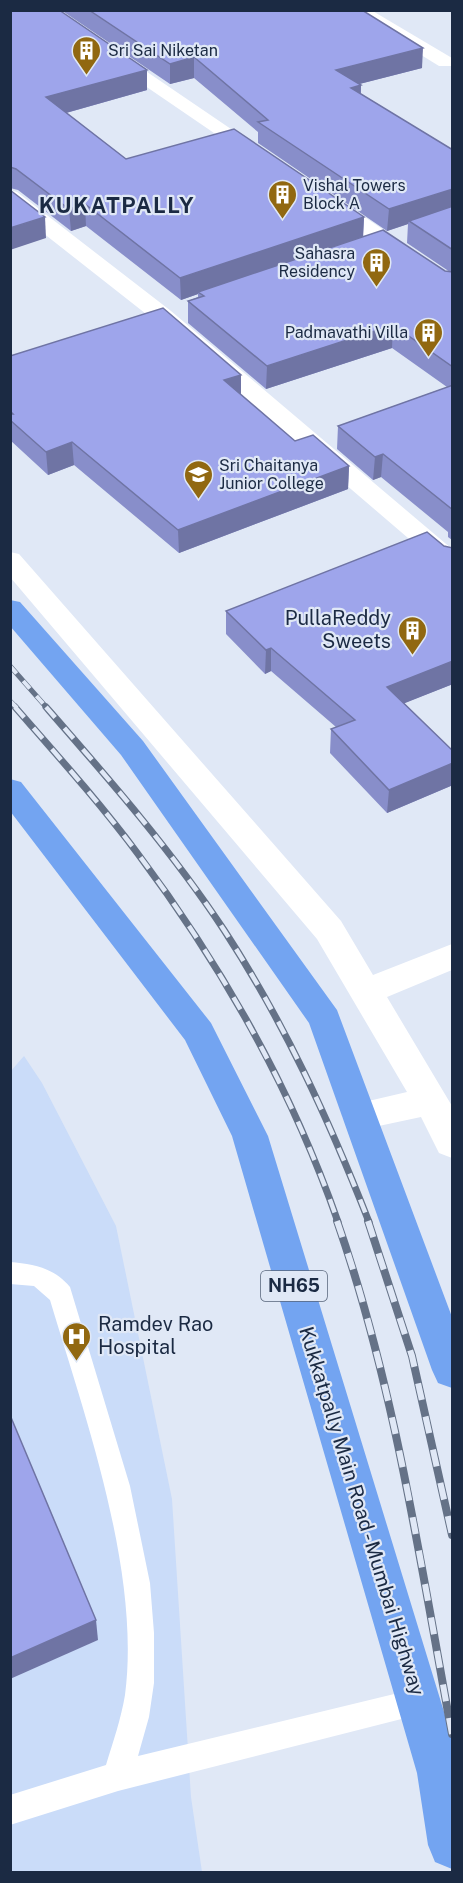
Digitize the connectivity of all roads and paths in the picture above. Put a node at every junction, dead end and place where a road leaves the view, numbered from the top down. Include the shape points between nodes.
1 (43, 10) edge
2 (357, 10) edge
3 (446, 62) dead end
4 (279, 168) edge
5 (308, 188) edge
6 (10, 196) edge
7 (409, 232) edge
8 (387, 240) junction
9 (364, 247) edge
10 (453, 286) edge
11 (10, 560) edge
12 (453, 562) edge
13 (10, 608) edge
14 (10, 789) edge
15 (453, 956) edge
16 (366, 992) junction
17 (430, 1101) junction
18 (360, 1116) junction
19 (453, 1143) edge
20 (10, 1273) edge
21 (453, 1370) edge
22 (419, 1702) junction
23 (118, 1776) junction
24 (10, 1810) edge
25 (453, 1845) edge

1 - 4 street
2 - 3 street
5 - 8 street
6 - 12 street via 163,316
7 - 8 street
8 - 9 street
8 - 10 street
11 - 16 street via 330,930
13 - 18 highway via 132,748 325,1019
14 - 22 highway, Kukkatpally Main Road - Mumbai Highway / NH65 via 199,1032 250,1136
15 - 16 street
16 - 17 street
17 - 18 street
17 - 19 street
18 - 21 highway
20 - 23 lane via 52,1281 61,1295 126,1515 140,1596 140,1685
22 - 23 lane
22 - 25 highway, Kukkatpally Main Road - Mumbai Highway / NH65 via 440,1773
23 - 24 lane

